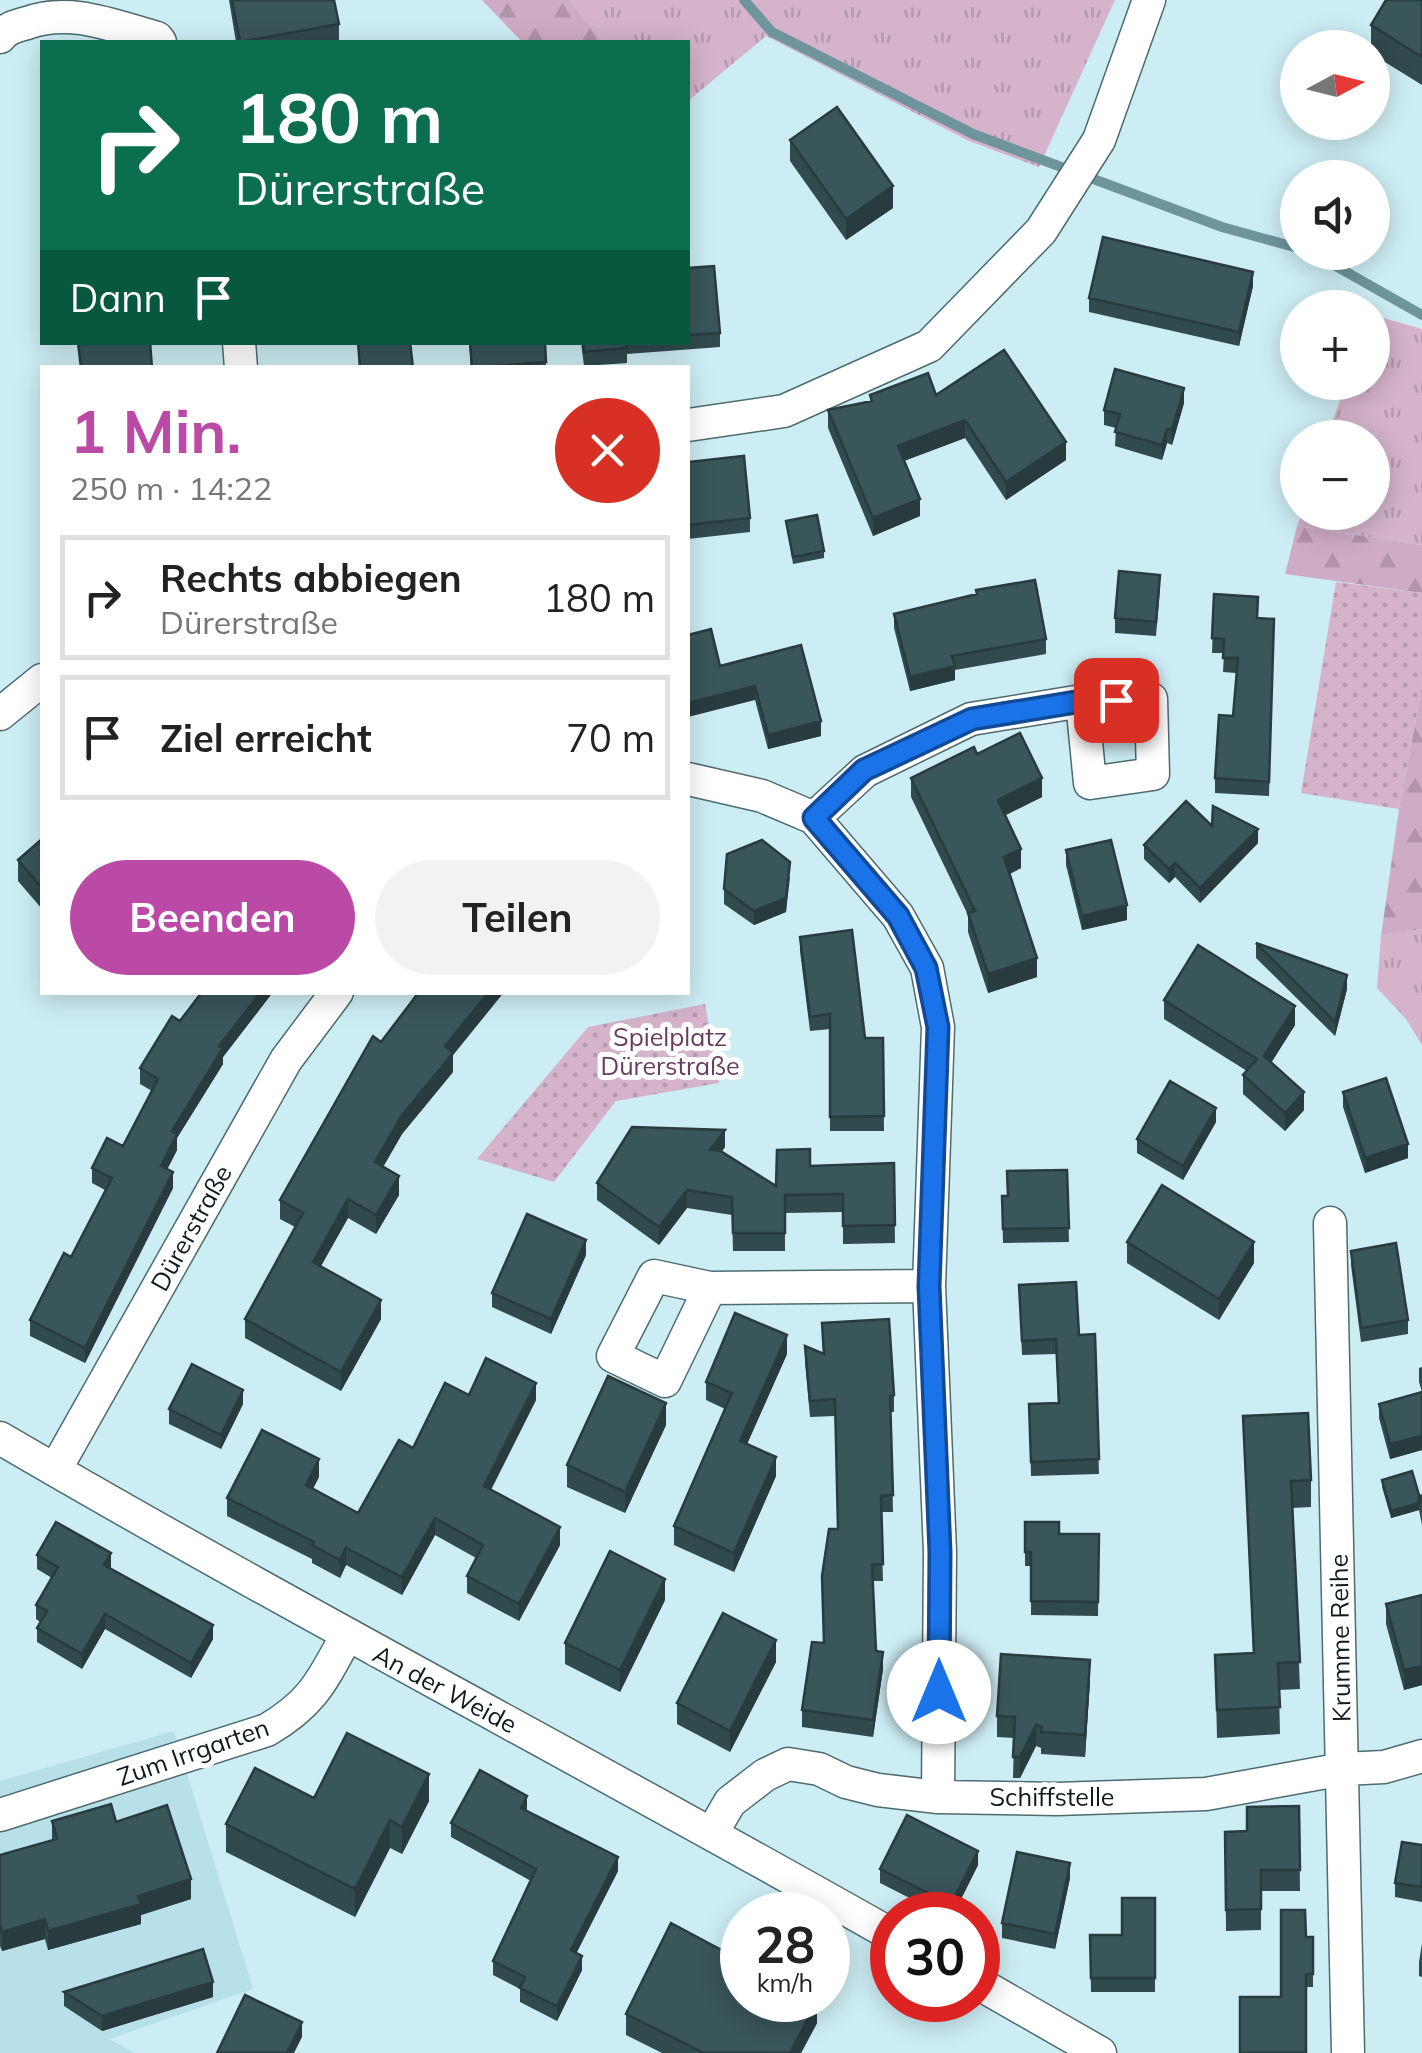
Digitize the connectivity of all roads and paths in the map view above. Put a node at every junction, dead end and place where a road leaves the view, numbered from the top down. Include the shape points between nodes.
1 (1149, 0) edge
2 (0, 37) edge
3 (158, 40) edge
4 (690, 425) edge
5 (40, 682) edge
6 (1082, 701) dead end
7 (0, 714) edge
8 (690, 779) edge
9 (814, 818) junction
10 (334, 995) edge
11 (1330, 1224) dead end
12 (929, 1286) junction
13 (710, 1288) dead end
14 (0, 1438) edge
15 (54, 1470) junction
16 (347, 1636) junction
17 (1422, 1756) edge
18 (1344, 1769) junction
19 (938, 1797) junction
20 (0, 1815) edge
21 (712, 1833) junction
22 (870, 1923) edge
23 (1000, 1996) edge
24 (1100, 2053) edge
25 (1348, 2053) edge

1 - 4 street via 1099,140 1041,231 930,346 784,411
2 - 3 street via 43,17 76,16
5 - 7 street
6 - 9 street via 972,719 864,770
8 - 9 street via 762,796
9 - 12 street via 898,916 926,968 938,1027
10 - 15 street, Dürerstraße via 286,1060
11 - 18 street, Krumme Reihe
12 - 13 street
12 - 19 street via 940,1552
14 - 15 street, An der Weide
15 - 16 street, An der Weide
16 - 20 street, Zum Irrgarten via 316,1692 267,1730
16 - 21 street, An der Weide
17 - 18 street, Schiffstelle
18 - 19 street, Schiffstelle via 1206,1794
18 - 25 street, Krumme Reihe
19 - 21 street, Schiffstelle via 878,1790 788,1764 730,1802
21 - 22 street, An der Weide
23 - 24 street

